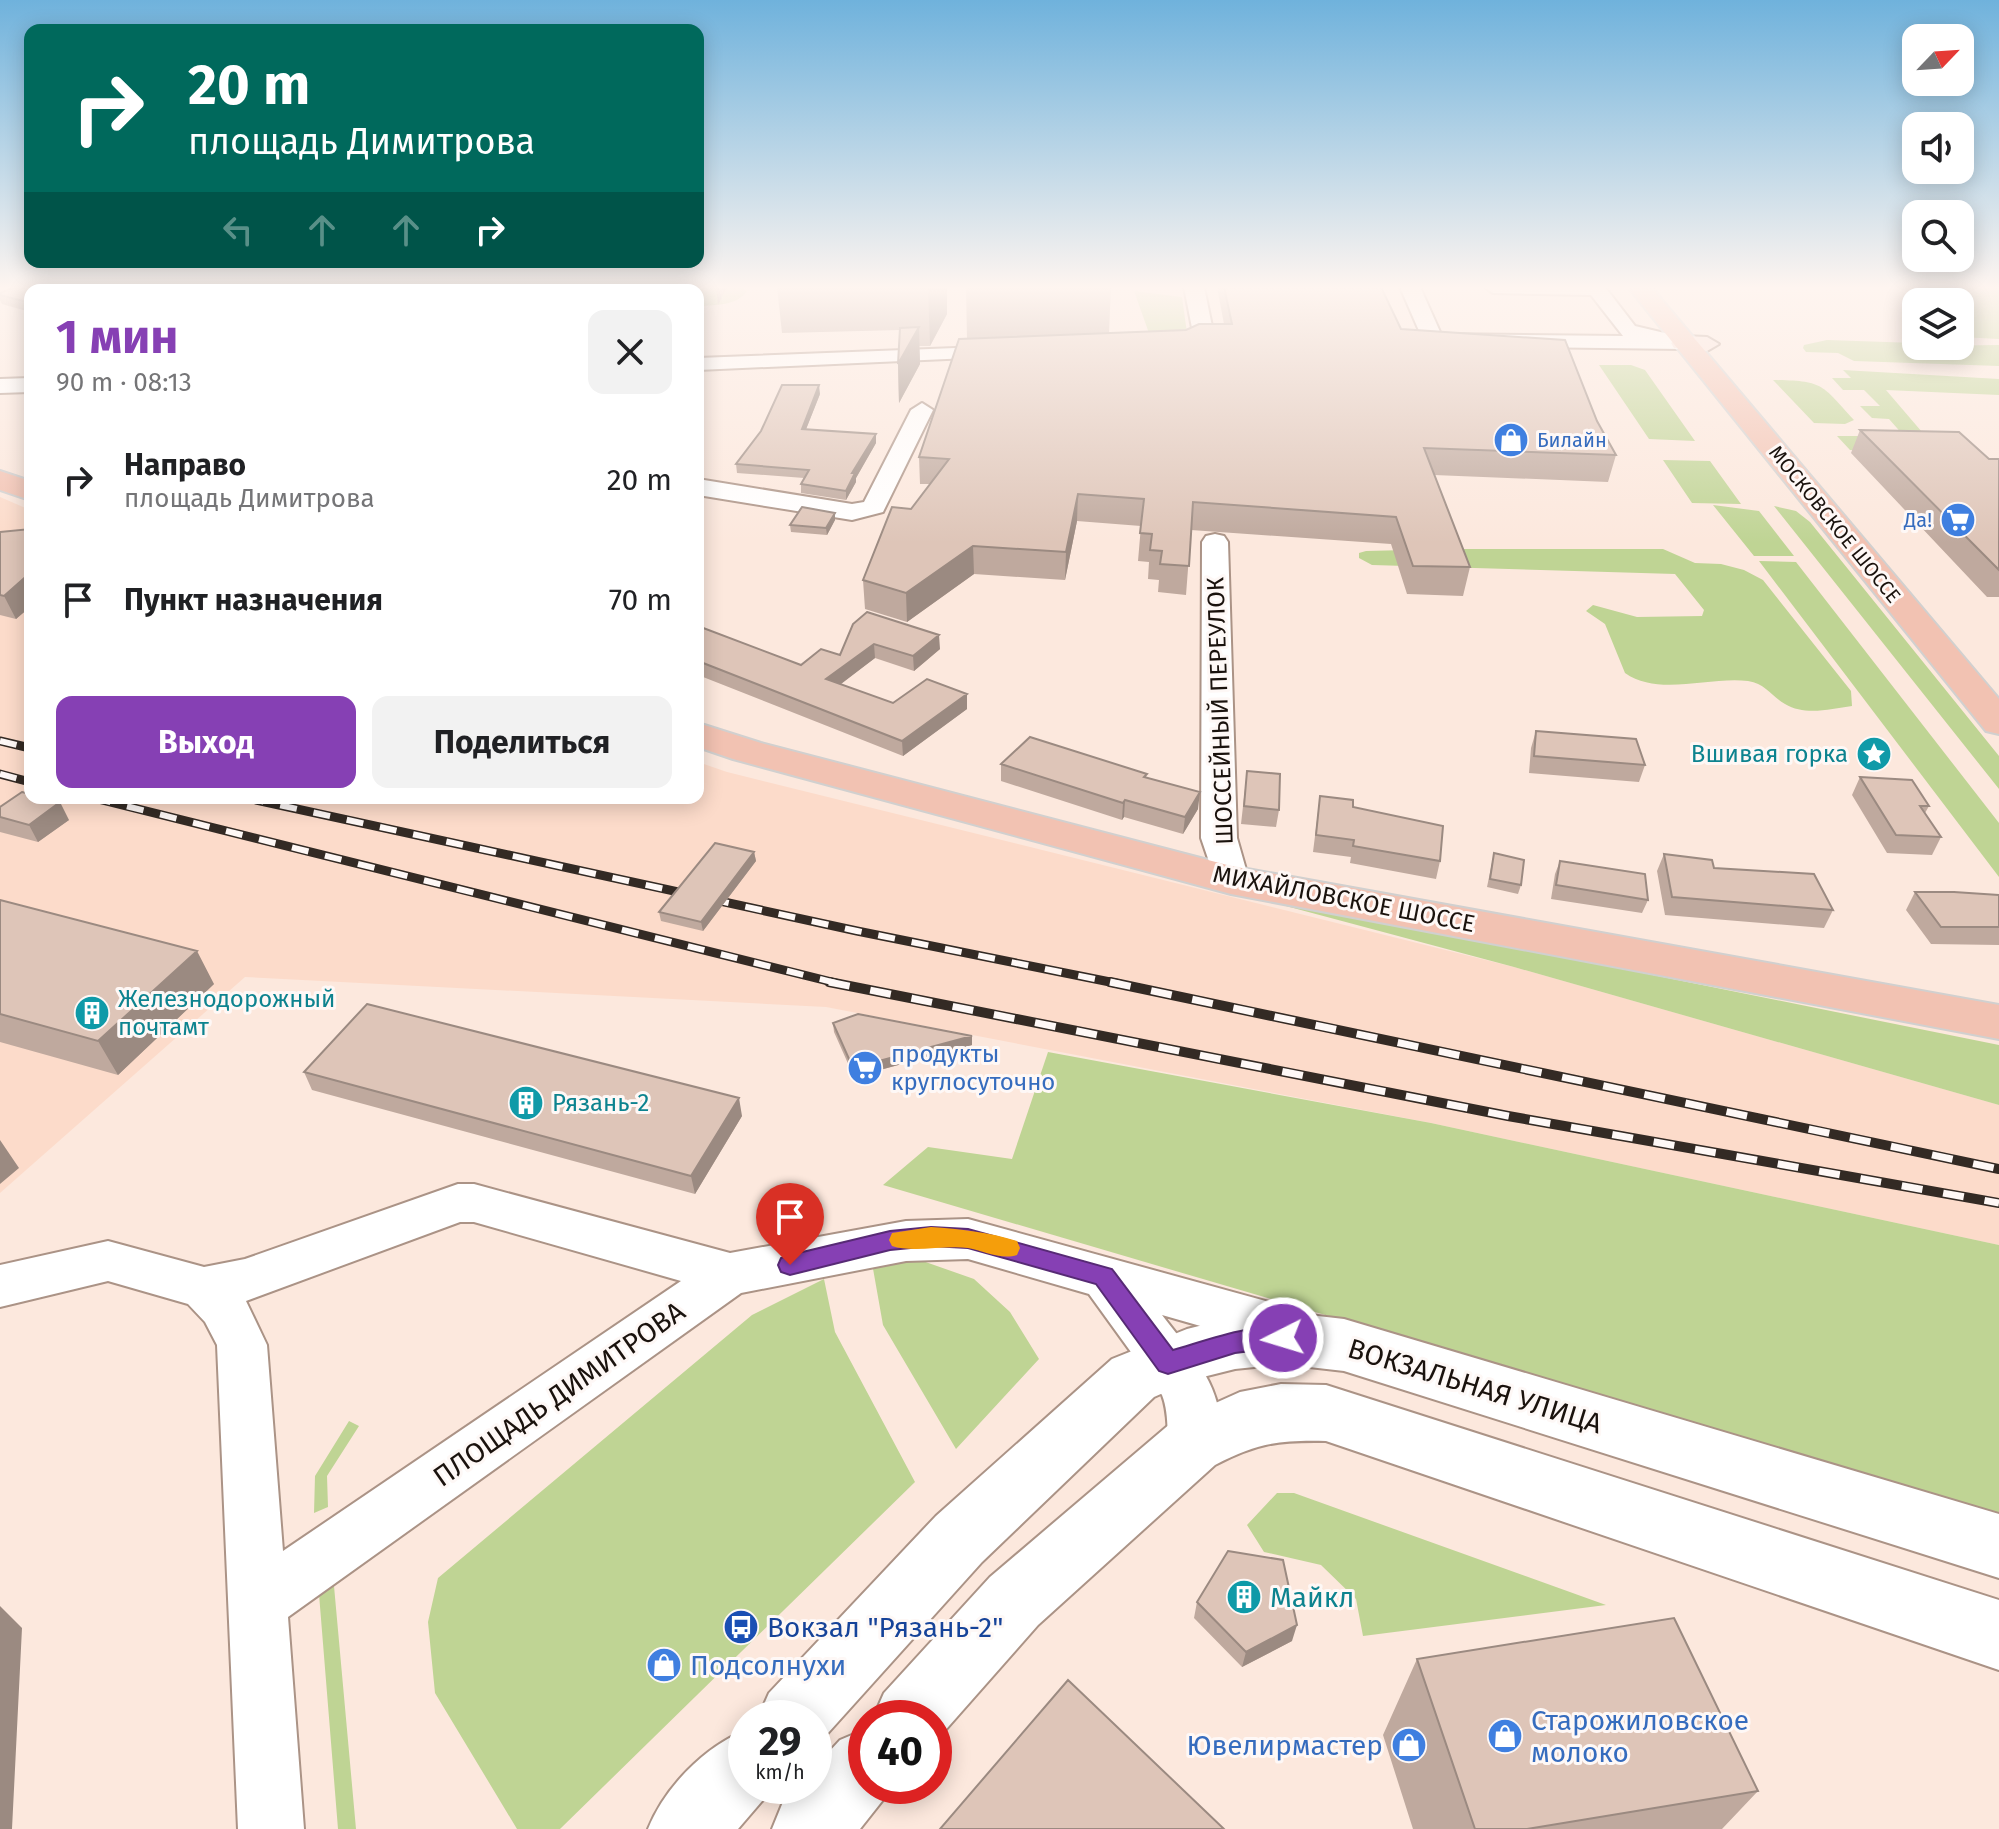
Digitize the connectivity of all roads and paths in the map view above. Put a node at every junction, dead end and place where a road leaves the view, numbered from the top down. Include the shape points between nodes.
1 (1718, 372) edge
2 (1722, 372) edge
3 (24, 385) edge
4 (0, 386) edge
5 (922, 410) dead end
6 (0, 480) edge
7 (704, 488) edge
8 (24, 489) edge
9 (1215, 542) dead end
10 (1999, 678) edge
11 (1999, 723) edge
12 (704, 736) edge
13 (1231, 880) junction
14 (1999, 1022) edge
15 (730, 1274) junction
16 (1104, 1276) junction
17 (0, 1286) edge
18 (204, 1288) junction
19 (1344, 1345) junction
20 (1168, 1363) junction
21 (1193, 1444) junction
22 (1999, 1546) edge
23 (258, 1603) junction
24 (1999, 1635) edge
25 (811, 1700) edge
26 (925, 1700) edge
27 (728, 1786) edge
28 (848, 1786) edge
29 (271, 1829) edge
30 (686, 1829) edge
31 (810, 1829) edge

1 - 11 main road, МОСКОВСКОЕ ШОССЕ
2 - 10 main road, МОСКОВСКОЕ ШОССЕ
3 - 4 street
5 - 7 street via 874,507 852,512
6 - 8 main road
9 - 13 street, ШОССЕЙНЫЙ ПЕРЕУЛОК via 1219,838
12 - 13 main road, МИХАЙЛОВСКОЕ ШОССЕ
13 - 14 main road, МИХАЙЛОВСКОЕ ШОССЕ
15 - 16 street, ПЛОЩАДЬ ДИМИТРОВА via 931,1236 1004,1247
15 - 18 street via 474,1203 458,1203 246,1280
15 - 23 street, ПЛОЩАДЬ ДИМИТРОВА
16 - 19 street, ПЛОЩАДЬ ДИМИТРОВА
16 - 20 street
17 - 18 street via 108,1261
18 - 23 street via 227,1311 242,1345
19 - 20 street, ВОКЗАЛЬНАЯ УЛИЦА via 1235,1343
19 - 22 street, ВОКЗАЛЬНАЯ УЛИЦА
20 - 21 street via 1195,1411
20 - 25 street, ВОКЗАЛЬНАЯ УЛИЦА via 1133,1378 959,1539
21 - 24 street via 1240,1420 1281,1412 1326,1413
21 - 26 street via 1014,1601
23 - 29 street
27 - 30 street
28 - 31 street

